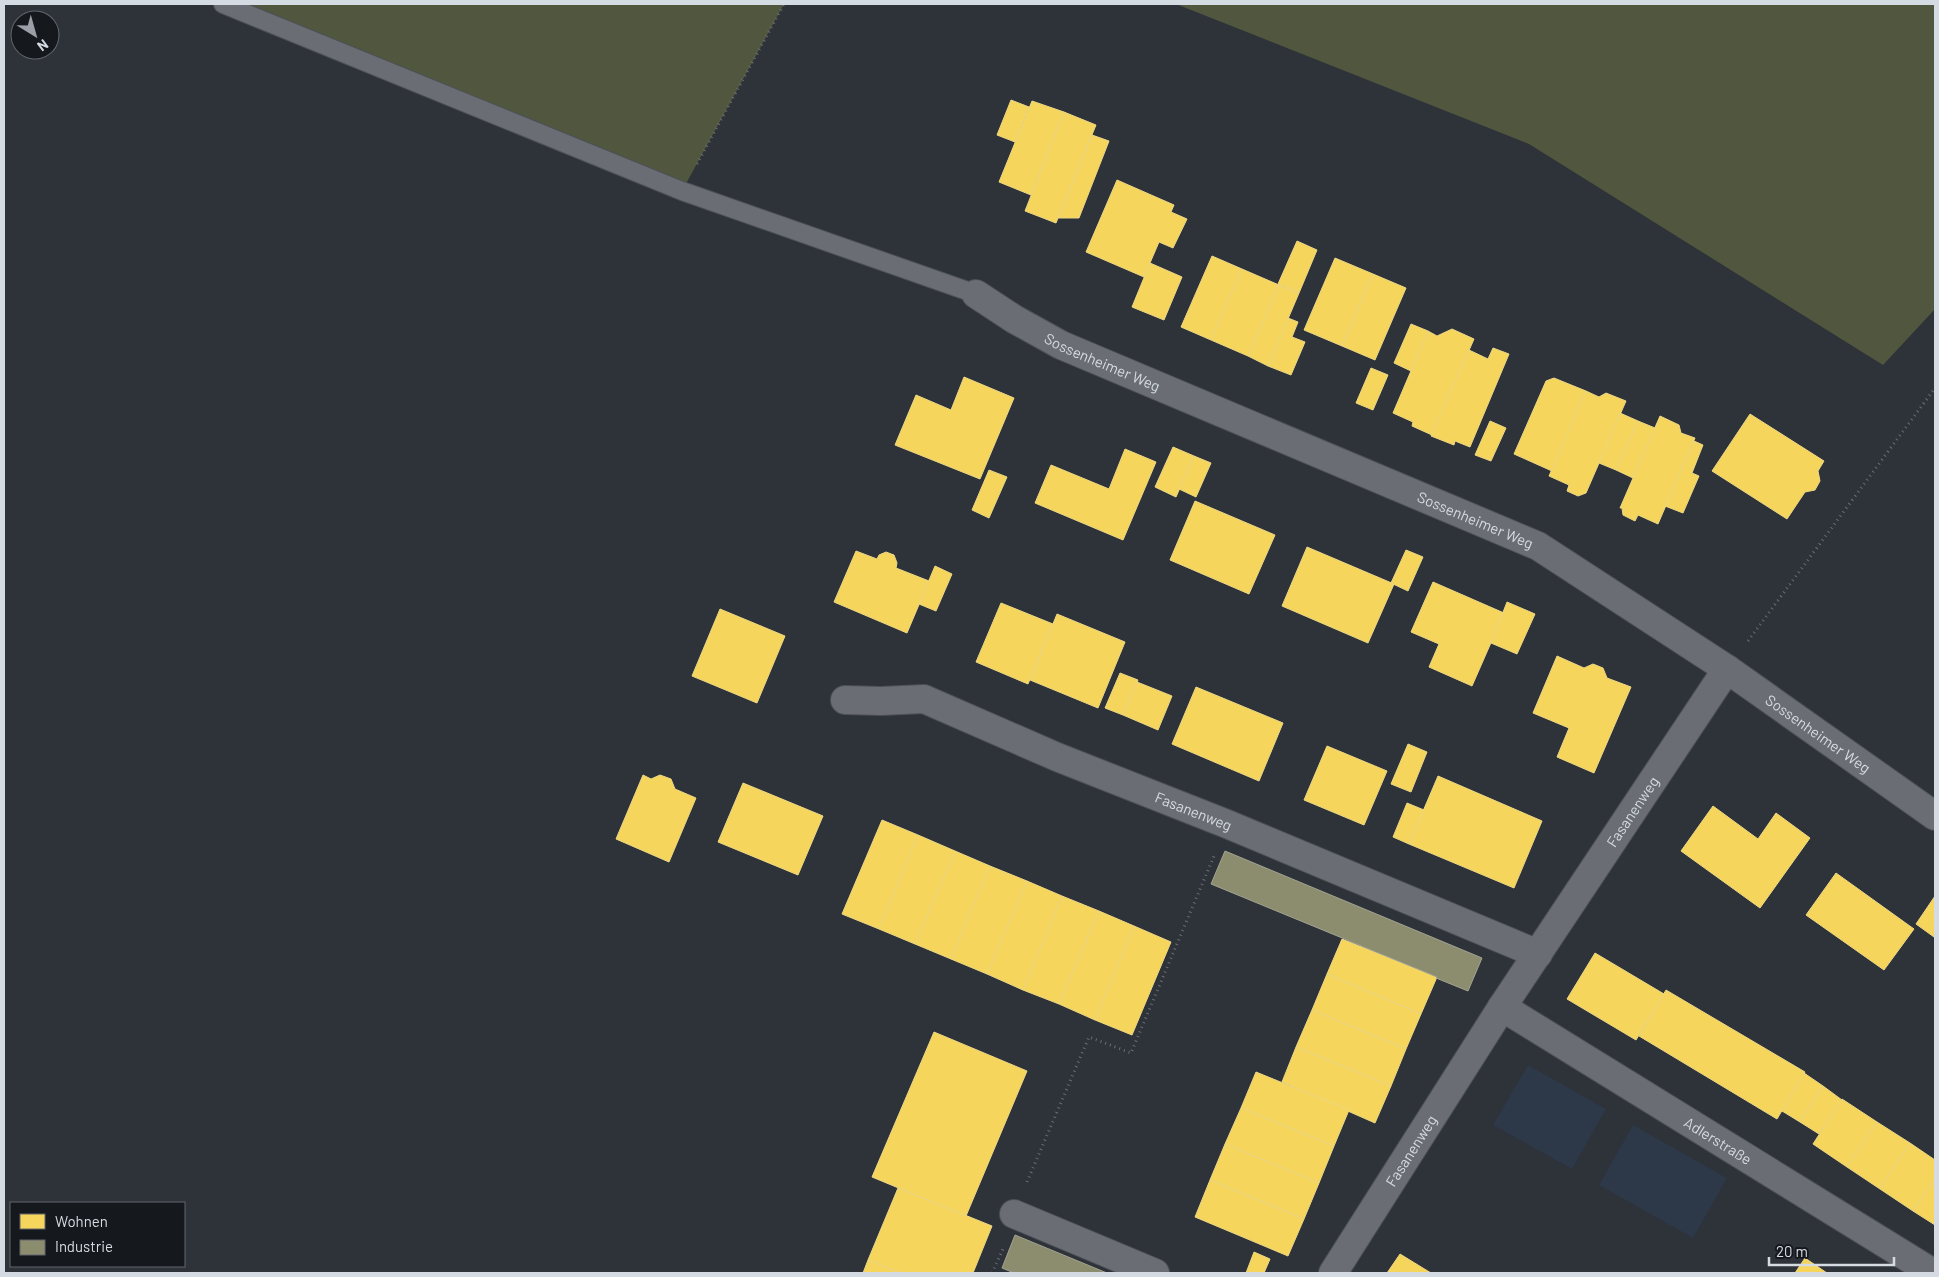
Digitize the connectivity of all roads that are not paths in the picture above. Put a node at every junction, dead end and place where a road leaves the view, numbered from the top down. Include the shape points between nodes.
1 (223, 4) edge
2 (976, 294) joint
3 (1727, 669) junction
4 (845, 700) dead end
5 (1935, 816) edge
6 (1538, 954) junction
7 (1502, 1006) junction
8 (1014, 1214) road end
9 (1155, 1273) edge
10 (1333, 1273) edge
11 (1933, 1273) edge

1 - 2 lane via 682,191
2 - 3 street, Sossenheimer Weg via 1060,345 1538,546
3 - 5 street, Sossenheimer Weg
3 - 6 street, Fasanenweg
4 - 6 street, Fasanenweg via 924,699
6 - 7 street, Fasanenweg
7 - 10 street, Fasanenweg
7 - 11 street, Adlerstraße
8 - 9 street

